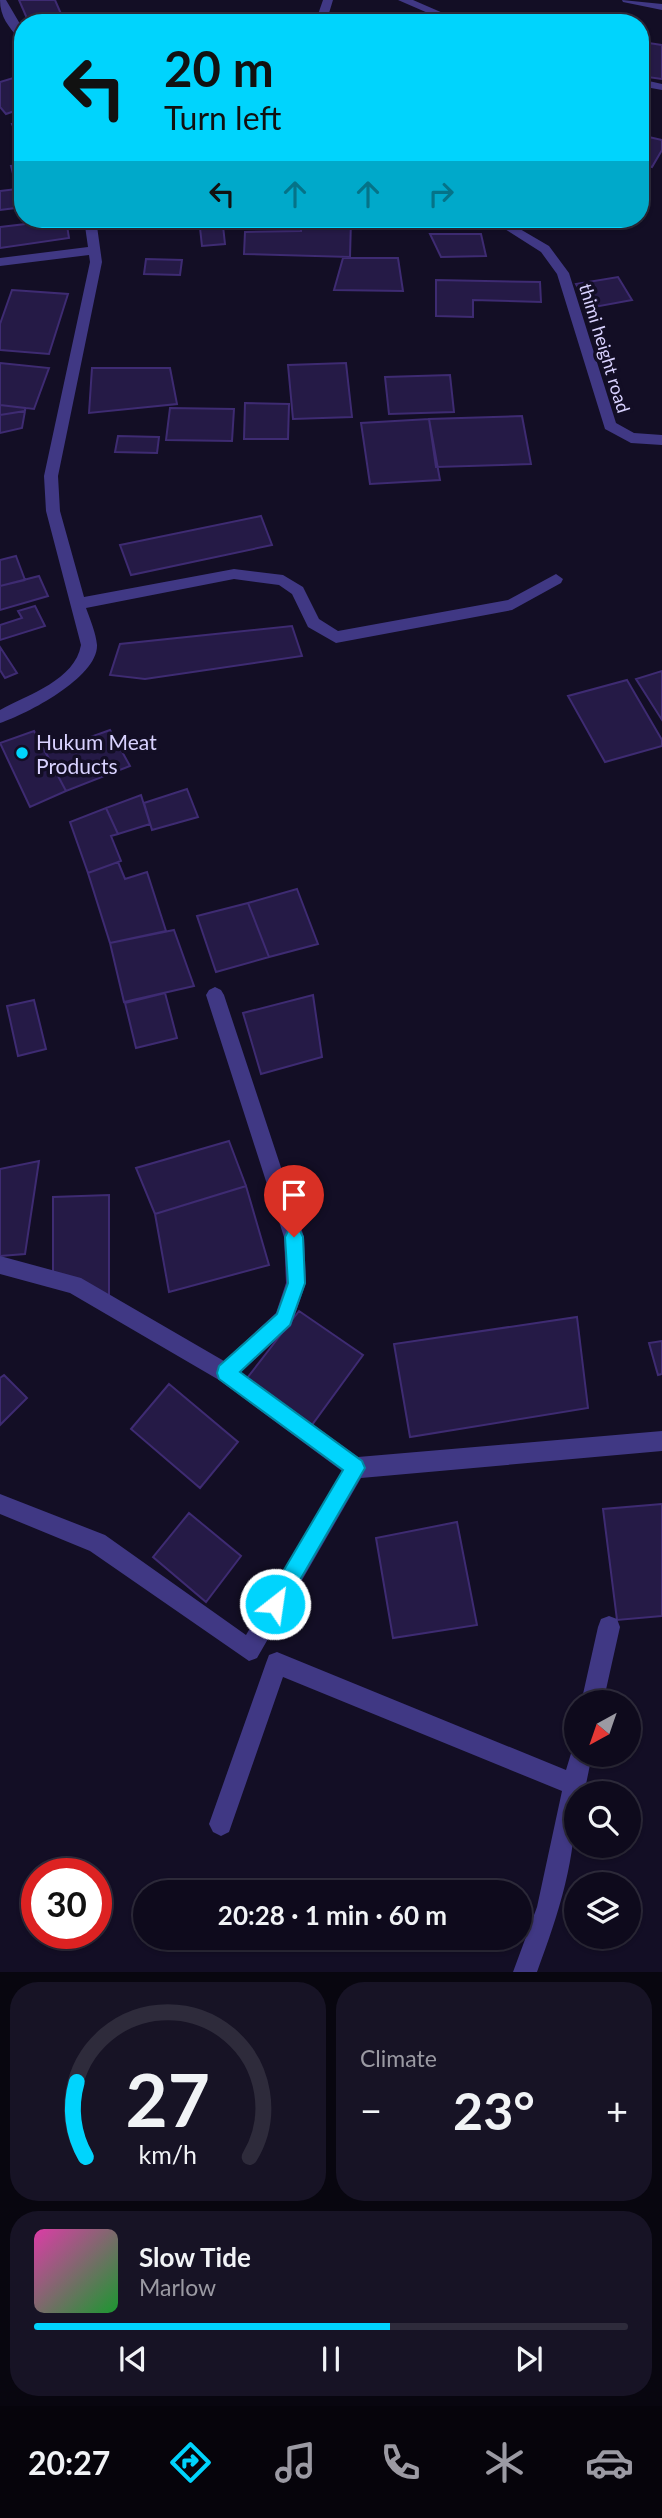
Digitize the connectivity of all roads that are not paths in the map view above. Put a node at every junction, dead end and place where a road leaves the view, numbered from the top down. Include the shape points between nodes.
1 (1, 0) edge
2 (402, 0) edge
3 (627, 0) edge
4 (662, 7) edge
5 (438, 14) edge
6 (14, 25) edge
7 (91, 228) edge
8 (510, 228) edge
9 (94, 250) junction
10 (0, 262) edge
11 (662, 440) edge
12 (556, 579) dead end
13 (78, 604) junction
14 (0, 717) edge
15 (215, 995) dead end
16 (0, 1265) edge
17 (226, 1373) junction
18 (662, 1441) edge
19 (355, 1468) junction
20 (0, 1504) edge
21 (609, 1627) dead end
22 (595, 1690) edge
23 (565, 1781) edge
24 (221, 1825) dead end
25 (564, 1836) edge
26 (525, 1972) edge

1 - 6 street
2 - 5 street
3 - 4 street
7 - 9 street
8 - 11 street, thimi height road via 544,248 563,273 610,426 631,438
9 - 10 street
9 - 13 street via 96,262 51,476 53,511
12 - 13 street via 512,605 335,637 313,623 298,591 283,580 234,574
13 - 14 street via 89,645 86,661 70,679
15 - 17 street via 294,1237 296,1283 284,1319
16 - 17 street via 74,1285
17 - 19 street
18 - 19 street
19 - 20 street via 248,1650 97,1543
21 - 22 street
23 - 24 street via 277,1663
25 - 26 street via 549,1906

